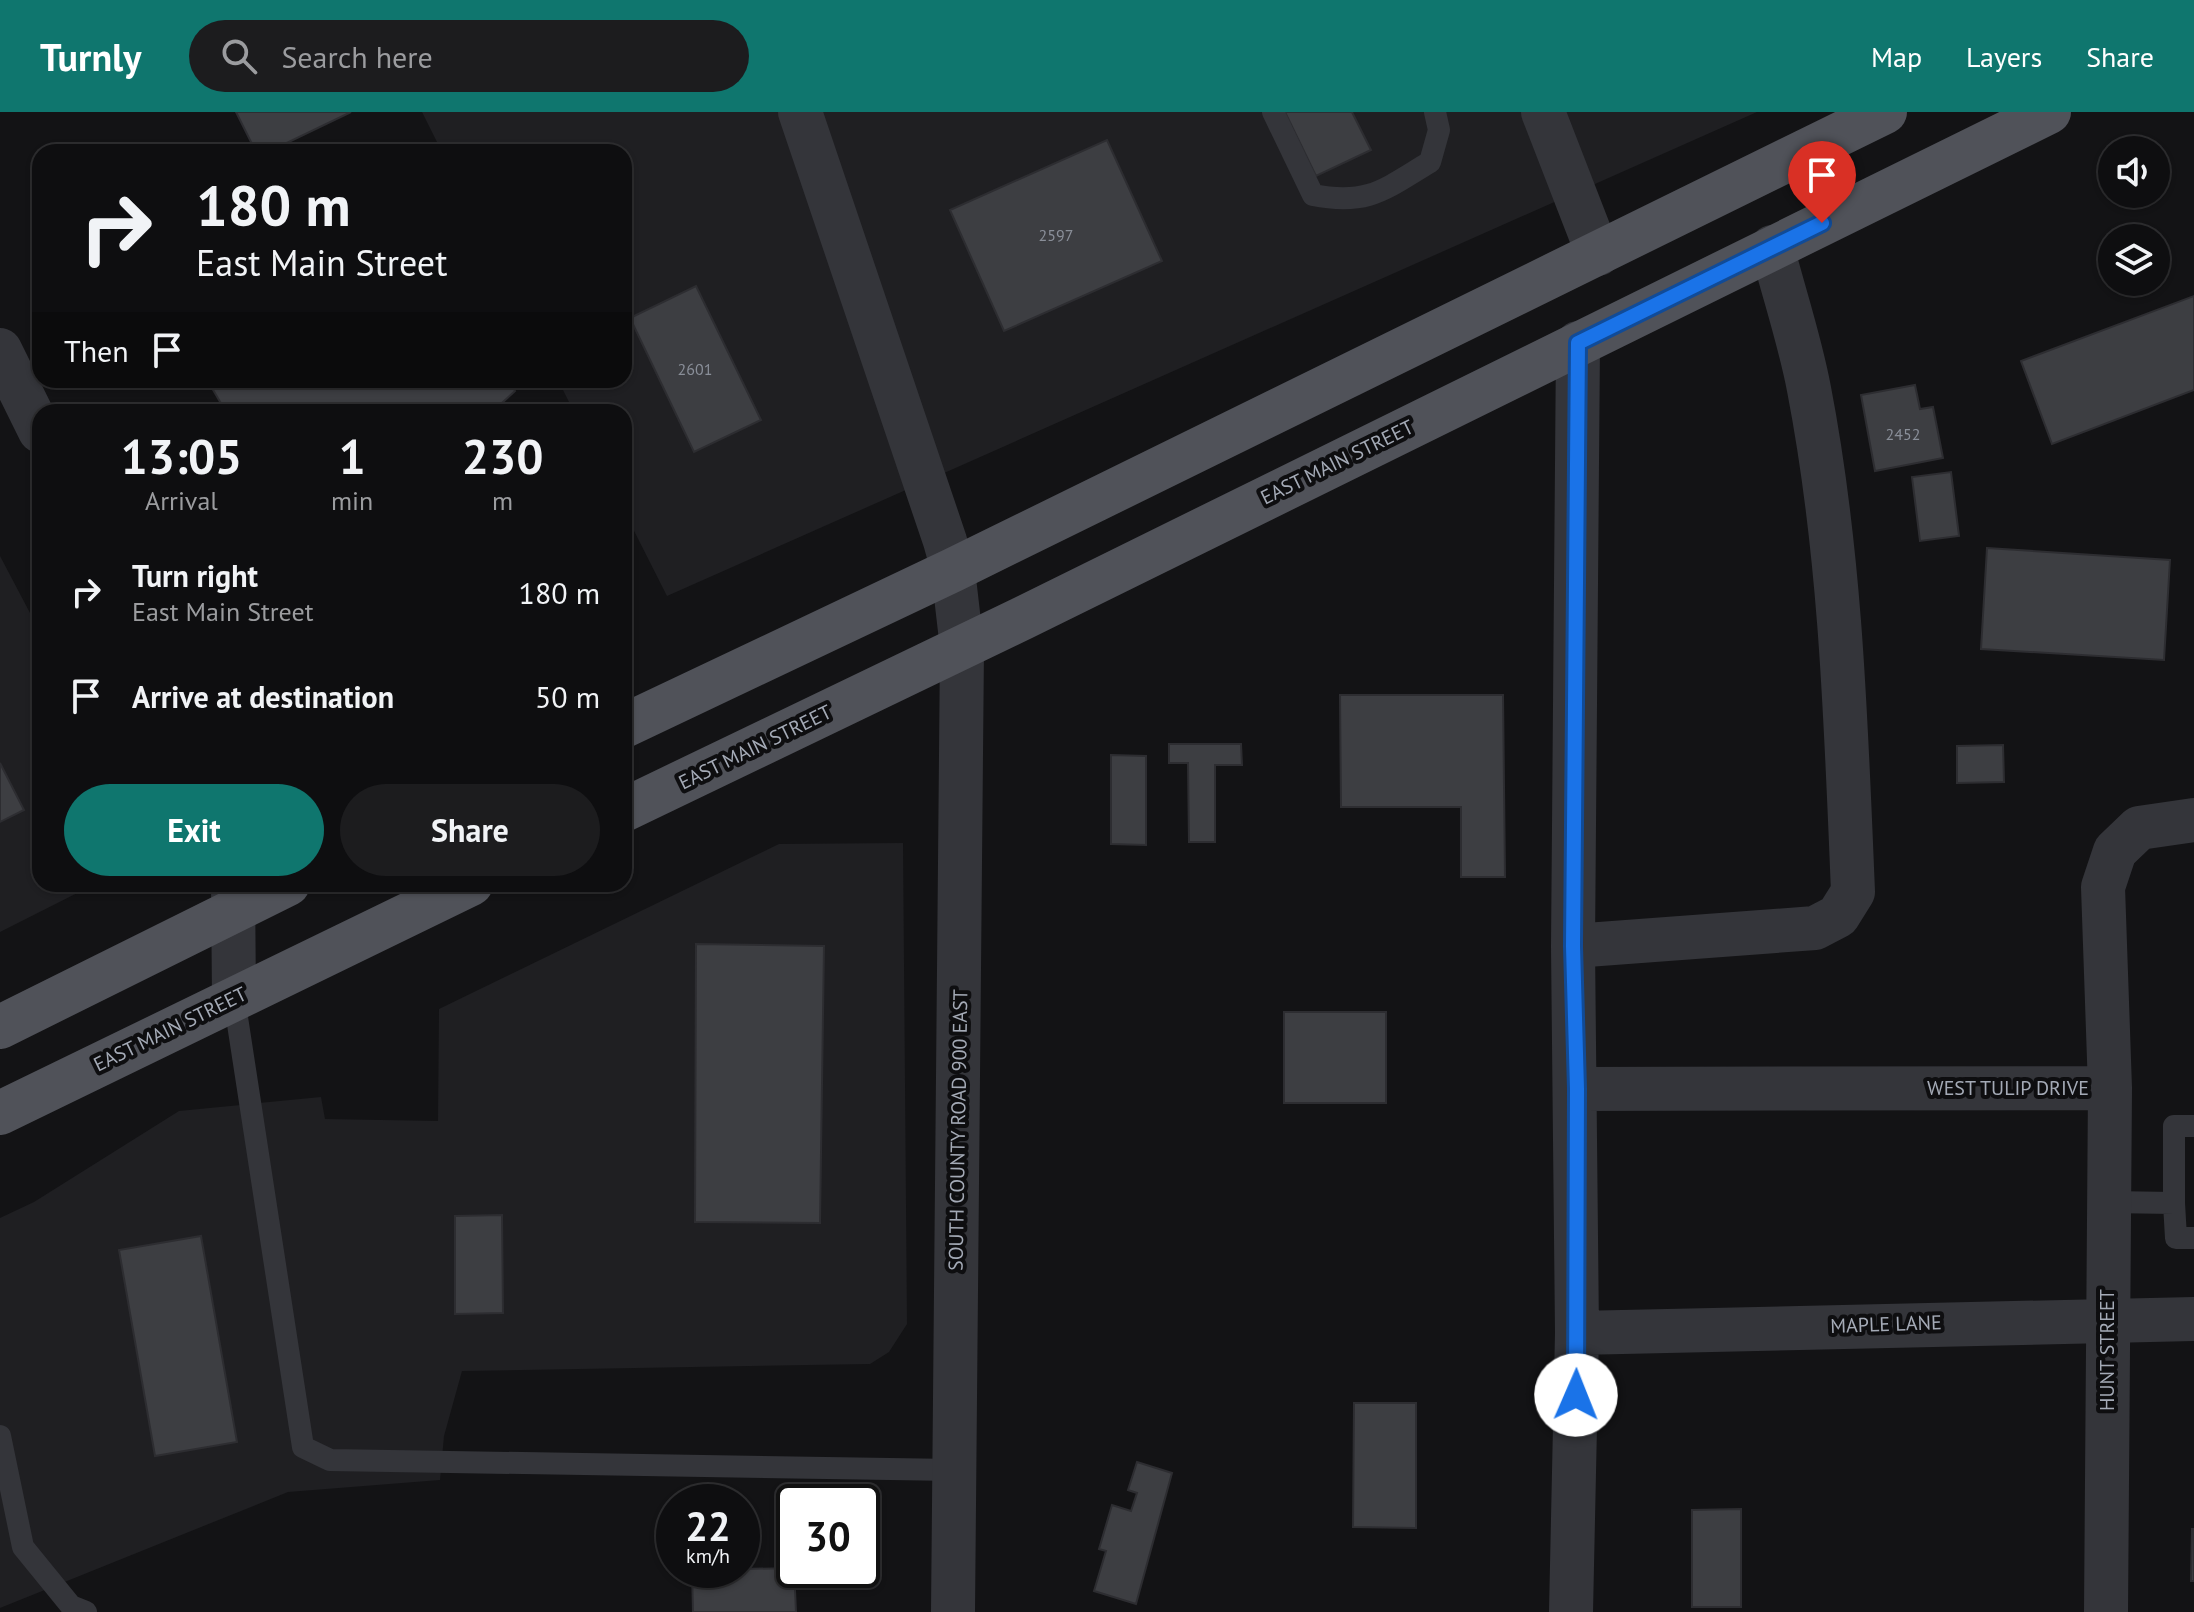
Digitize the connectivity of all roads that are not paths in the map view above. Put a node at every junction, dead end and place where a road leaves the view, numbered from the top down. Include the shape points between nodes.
1 (800, 112) edge
2 (1273, 112) edge
3 (1543, 112) edge
4 (1885, 112) edge
5 (2049, 112) edge
6 (1437, 121) edge
7 (1772, 247) junction
8 (1598, 254) junction
9 (1578, 343) junction
10 (0, 350) edge
11 (25, 429) edge
12 (953, 570) junction
13 (962, 648) junction
14 (632, 722) edge
15 (632, 806) edge
16 (2194, 820) edge
17 (254, 892) edge
18 (454, 892) edge
19 (233, 897) edge
20 (1573, 946) junction
21 (234, 998) junction
22 (0, 1027) edge
23 (2110, 1088) junction
24 (1577, 1089) junction
25 (0, 1113) edge
26 (2194, 1126) edge
27 (2109, 1202) junction
28 (2174, 1203) junction
29 (2194, 1238) edge
30 (2107, 1318) junction
31 (2194, 1319) edge
32 (1577, 1333) junction
33 (0, 1436) edge
34 (954, 1470) junction
35 (86, 1612) edge
36 (953, 1612) edge
37 (1571, 1612) edge
38 (2106, 1612) edge

1 - 12 street, SOUTH COUNTY ROAD 900 EAST
2 - 6 lane via 1313,195 1343,201 1375,195 1430,162
3 - 8 street
4 - 8 main road
5 - 7 main road, EAST MAIN STREET
7 - 9 main road, EAST MAIN STREET
7 - 20 street via 1809,386 1825,482 1844,664 1853,892 1838,916 1815,928
8 - 12 main road
9 - 13 main road, EAST MAIN STREET
9 - 20 street
10 - 11 street
12 - 13 street, SOUTH COUNTY ROAD 900 EAST
12 - 14 main road
13 - 15 main road, EAST MAIN STREET
13 - 34 street, SOUTH COUNTY ROAD 900 EAST
16 - 23 street, WEST TULIP DRIVE via 2139,828 2107,866 2103,887
17 - 19 main road
18 - 21 main road, EAST MAIN STREET
19 - 21 street
19 - 22 main road
20 - 24 street
21 - 25 main road, EAST MAIN STREET
21 - 34 lane via 303,1447 330,1460
23 - 24 street, WEST TULIP DRIVE
23 - 27 street, HUNT STREET
24 - 32 street
26 - 28 lane via 2174,1126
27 - 28 lane
27 - 30 street, HUNT STREET
28 - 29 lane via 2176,1238
30 - 31 street, MAPLE LANE
30 - 32 street, MAPLE LANE
30 - 38 street, HUNT STREET
32 - 37 street
33 - 35 lane via 23,1547 71,1606
34 - 36 street, SOUTH COUNTY ROAD 900 EAST

